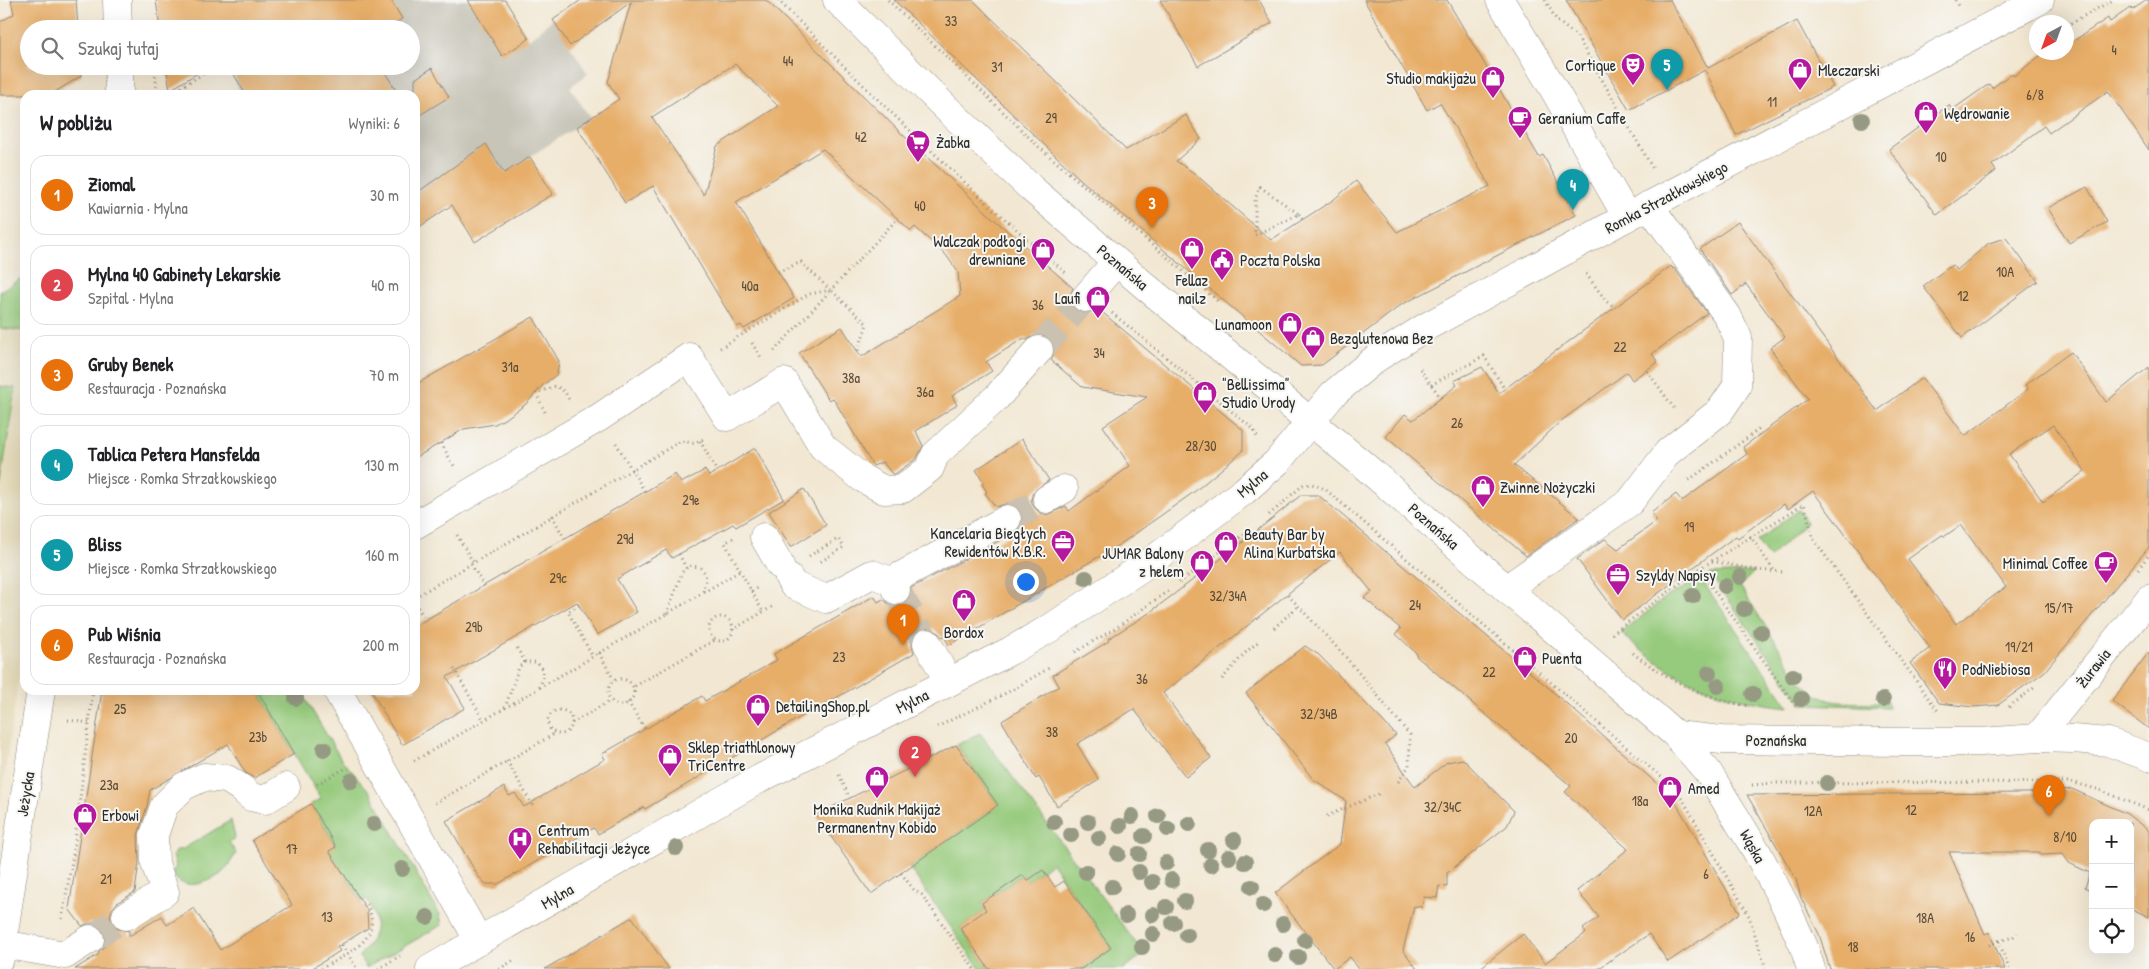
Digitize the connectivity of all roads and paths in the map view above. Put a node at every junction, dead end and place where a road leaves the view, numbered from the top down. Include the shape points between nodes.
1 (117, 0) edge
2 (778, 0) edge
3 (837, 0) edge
4 (888, 0) edge
5 (1500, 0) edge
6 (1545, 0) edge
7 (2040, 0) edge
8 (2112, 0) edge
9 (118, 20) edge
10 (2074, 22) edge
11 (119, 75) edge
12 (155, 75) edge
13 (201, 75) edge
14 (118, 90) edge
15 (157, 90) edge
16 (176, 90) edge
17 (1661, 173) dead end
18 (1638, 211) junction
19 (1299, 214) junction
20 (897, 218) dead end
21 (1302, 218) dead end
22 (1116, 262) junction
23 (1581, 268) dead end
24 (778, 272) dead end
25 (831, 290) junction
26 (1087, 295) junction
27 (1615, 308) dead end
28 (1227, 309) dead end
29 (752, 343) dead end
30 (1040, 350) tunnel mouth
31 (858, 352) dead end
32 (694, 363) junction
33 (1647, 371) dead end
34 (1426, 377) dead end
35 (1431, 385) junction
36 (1504, 388) dead end
37 (1441, 398) dead end
38 (568, 406) dead end
39 (544, 408) dead end
40 (600, 417) junction
41 (727, 417) junction
42 (1311, 421) junction
43 (1693, 433) junction
44 (700, 442) junction
45 (1256, 444) dead end
46 (632, 470) junction
47 (717, 471) dead end
48 (645, 492) dead end
49 (552, 516) junction
50 (1007, 519) tunnel mouth
51 (1262, 520) dead end
52 (420, 522) edge
53 (1255, 525) dead end
54 (1750, 536) junction
55 (734, 537) dead end
56 (764, 537) dead end
57 (1239, 538) junction
58 (565, 539) dead end
59 (1243, 542) dead end
60 (467, 552) dead end
61 (679, 554) dead end
62 (1711, 561) junction
63 (472, 563) junction
64 (1700, 566) junction
65 (686, 568) junction
66 (740, 571) junction
67 (1775, 572) junction
68 (1783, 572) dead end
69 (1178, 584) dead end
70 (484, 586) dead end
71 (1506, 589) junction
72 (1170, 590) dead end
73 (703, 593) junction
74 (420, 594) edge
75 (1288, 595) dead end
76 (2149, 599) edge
77 (778, 603) dead end
78 (579, 606) dead end
79 (1298, 606) junction
80 (420, 612) edge
81 (763, 612) junction
82 (667, 614) junction
83 (425, 620) dead end
84 (1274, 628) dead end
85 (732, 630) junction
86 (1612, 634) dead end
87 (715, 640) junction
88 (1258, 641) dead end
89 (927, 643) tunnel mouth
90 (517, 648) dead end
91 (600, 653) junction
92 (593, 657) junction
93 (1068, 657) dead end
94 (525, 662) junction
95 (1052, 666) dead end
96 (454, 669) dead end
97 (1222, 679) dead end
98 (614, 680) junction
99 (950, 682) junction
100 (635, 686) junction
101 (539, 689) junction
102 (39, 695) edge
103 (92, 695) edge
104 (341, 695) edge
105 (610, 701) junction
106 (628, 702) junction
107 (505, 708) junction
108 (1799, 711) dead end
109 (1939, 713) dead end
110 (484, 721) junction
111 (572, 723) junction
112 (934, 728) dead end
113 (645, 729) dead end
114 (556, 733) junction
115 (1676, 735) junction
116 (2037, 738) junction
117 (372, 751) junction
118 (2149, 757) edge
119 (507, 761) junction
120 (406, 766) dead end
121 (848, 771) dead end
122 (839, 775) junction
123 (832, 779) dead end
124 (1398, 782) dead end
125 (286, 787) joint
126 (1748, 787) dead end
127 (1381, 793) dead end
128 (850, 798) dead end
129 (430, 806) dead end
130 (533, 806) dead end
131 (2149, 810) edge
132 (1327, 816) dead end
133 (901, 873) dead end
134 (366, 903) dead end
135 (126, 916) tunnel mouth
136 (2016, 933) dead end
137 (90, 939) tunnel mouth
138 (479, 941) junction
139 (1999, 941) junction
140 (342, 944) dead end
141 (1989, 945) dead end
142 (1, 951) edge
143 (51, 952) junction
144 (347, 953) junction
145 (524, 954) dead end
146 (319, 968) edge
147 (357, 969) edge
148 (430, 969) edge
149 (499, 969) edge
150 (974, 969) edge
151 (1766, 969) edge
152 (1811, 969) edge
153 (2008, 969) edge

1 - 9 street
2 - 26 path via 901,124
3 - 22 street, Poznańska via 1012,170
4 - 28 path via 1039,147
5 - 18 street via 1553,88
6 - 17 path via 1557,21 1578,36 1649,165
7 - 18 street, Romka Strzałkowskiego
8 - 10 path
11 - 14 street
12 - 15 path
13 - 16 path
18 - 42 street, Romka Strzałkowskiego via 1424,328 1375,359 1333,394
18 - 43 street via 1727,315 1738,338 1737,386 1720,411
19 - 19 path via 1264,231 1255,235 1255,199 1260,187
19 - 21 path
20 - 25 path
22 - 26 street
22 - 42 street, Poznańska
23 - 27 path
24 - 25 path via 801,262
25 - 29 path via 774,351 762,359
25 - 31 path via 867,324
25 - 32 path via 809,294
26 - 45 path via 1252,428 1257,437
30 - 41 street via 997,397 935,455 930,468 903,489 884,490 862,478 823,447 784,382
32 - 40 street via 689,357
32 - 41 street
33 - 43 path
34 - 35 path
35 - 36 path via 1484,356
35 - 37 path
38 - 39 path via 570,401 566,392 552,386 536,393
40 - 46 path
40 - 52 street
41 - 44 path via 725,425
42 - 71 street, Poznańska
42 - 99 street, Mylna via 1277,462 1153,560 1052,627
43 - 71 street via 1668,452 1630,502
44 - 46 path via 681,441
44 - 47 path
46 - 48 path
46 - 49 path
49 - 58 path
49 - 63 path
50 - 56 street via 894,586 872,574 826,599 792,585
51 - 151 path via 1304,485 1325,489 1660,776 1683,800 1749,916
53 - 57 path
54 - 62 path
54 - 67 path
54 - 109 path via 1804,504 1814,540
55 - 66 path via 724,543
57 - 59 path
57 - 69 path
60 - 63 path
61 - 65 path
62 - 64 path
62 - 67 path
63 - 70 path
63 - 74 path
64 - 86 path
64 - 108 path
65 - 73 path via 694,566 703,570 707,578
65 - 82 path
66 - 73 path
66 - 81 path
67 - 68 path
71 - 115 street, Poznańska
72 - 93 path
73 - 82 path
75 - 79 path
76 - 116 street, Żurawia
77 - 81 path
78 - 92 path via 568,612
79 - 84 path
79 - 124 path via 1344,655 1410,736 1409,766
80 - 83 path
81 - 85 path
82 - 91 path
85 - 87 path via 728,638
85 - 87 path via 727,619 714,619 709,630
87 - 100 path
88 - 97 path
89 - 99 street
90 - 94 path
91 - 92 path
91 - 98 path
92 - 101 path
94 - 101 path via 536,662 543,668
94 - 107 path via 520,667
95 - 112 path via 1012,690
96 - 110 path
98 - 100 path via 623,678
98 - 105 path via 609,687
99 - 138 street, Mylna via 761,778
100 - 106 path via 634,696
101 - 107 path
102 - 142 street, Jeżycka
103 - 143 path via 64,910
104 - 117 street
105 - 106 path via 615,704
105 - 111 path
106 - 113 path
107 - 110 path
110 - 120 path
111 - 114 path via 568,731
111 - 114 path via 566,712 554,712 548,722
114 - 119 path
115 - 116 street, Poznańska via 1722,740 1903,742
115 - 152 street, Wąska via 1708,772 1757,852 1786,907
116 - 118 street, Poznańska via 2108,742
117 - 125 path via 313,786
117 - 138 street
119 - 129 path
119 - 130 path
121 - 122 path
122 - 123 path
122 - 128 path
125 - 135 street via 265,800 250,797 227,779 204,777 184,786 164,806 154,836 155,863 165,892
126 - 131 path via 1773,783 2071,782
127 - 132 path
133 - 150 path via 922,895
134 - 144 path via 372,919 369,935
136 - 139 path
137 - 143 street via 65,954
138 - 148 street, Mylna
139 - 141 path
139 - 153 path
140 - 144 path
142 - 143 street
144 - 146 path
144 - 147 path
145 - 149 path

